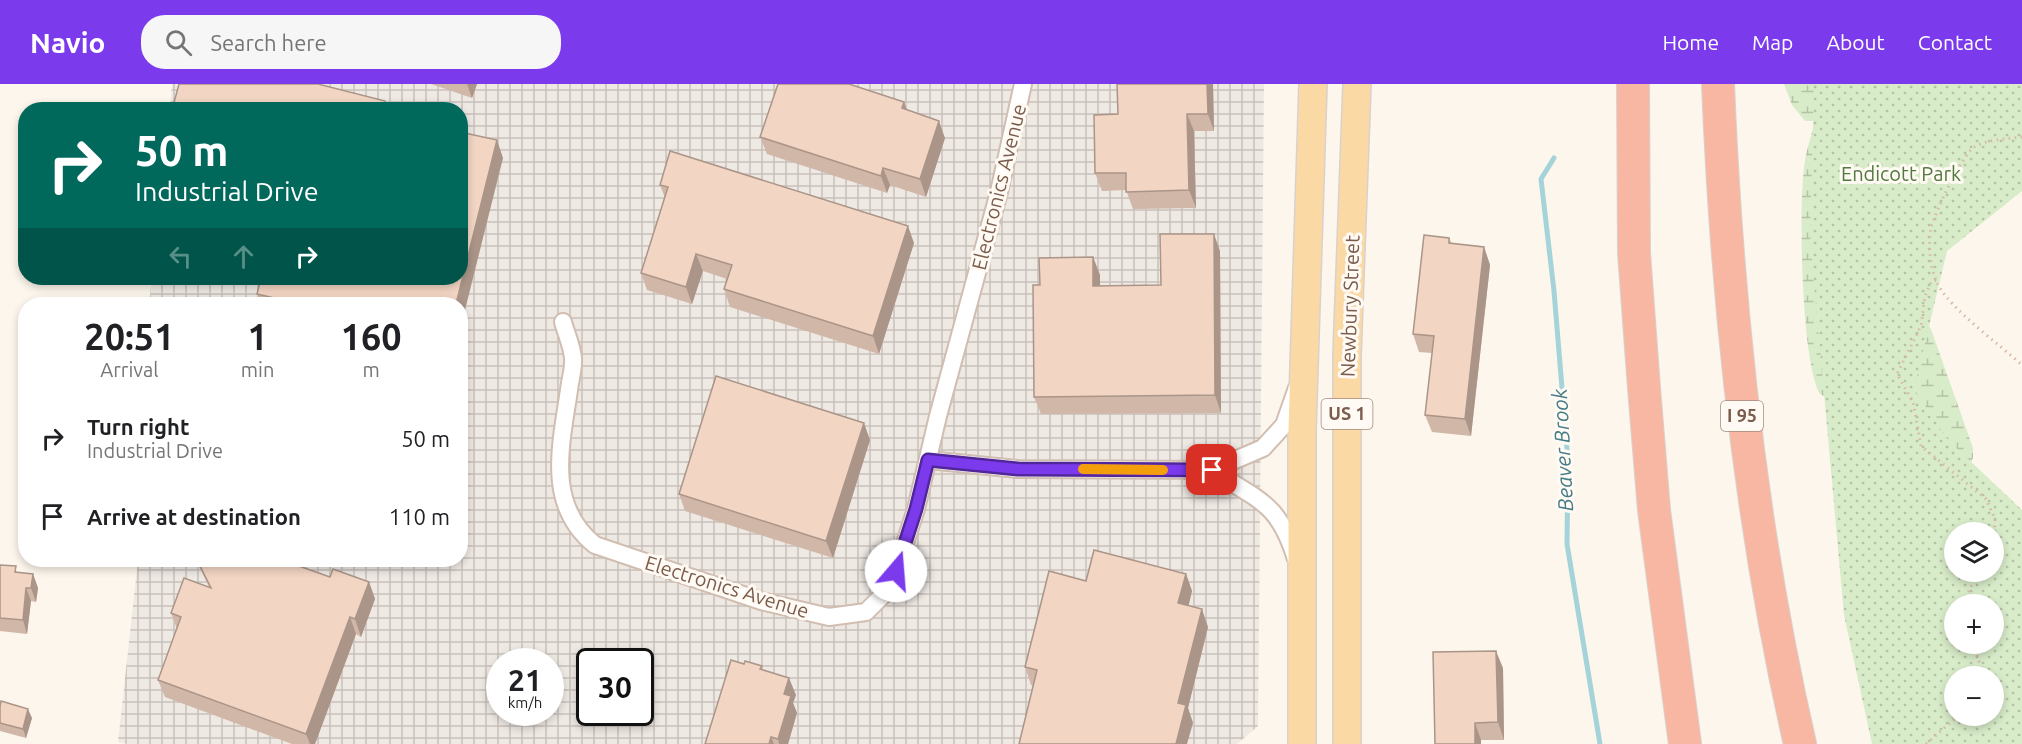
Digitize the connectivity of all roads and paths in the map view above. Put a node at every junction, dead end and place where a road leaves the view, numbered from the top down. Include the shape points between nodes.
1 (1023, 84) edge
2 (1312, 84) edge
3 (1357, 84) edge
4 (1633, 84) edge
5 (1718, 84) edge
6 (2022, 137) edge
7 (1936, 280) junction
8 (563, 322) dead end
9 (2022, 365) edge
10 (1304, 368) junction
11 (928, 460) junction
12 (1212, 470) junction
13 (1995, 522) edge
14 (1302, 577) junction
15 (1947, 726) edge
16 (1302, 744) edge
17 (1347, 744) edge
18 (1684, 744) edge
19 (1800, 744) edge
20 (1926, 744) edge

1 - 11 street, Electronics Avenue via 999,192
2 - 10 main road, US 1
3 - 17 main road, Newbury Street / US 1 via 1347,355
4 - 18 highway via 1634,253 1643,377 1654,510
5 - 19 highway, I 95 via 1723,204 1744,438 1761,555
6 - 7 path via 1974,147 1962,160 1931,228 1930,250
7 - 9 path via 1945,296
7 - 13 path via 1927,289 1921,326 1897,374 1913,402 1921,446 1986,499
8 - 11 street, Electronics Avenue via 573,358 559,484 574,523 595,545 761,601 829,617 866,612 885,593 896,571
10 - 12 street via 1278,432 1263,448
10 - 14 main road, US 1
11 - 12 street via 1018,469
12 - 14 street via 1265,504 1282,521
14 - 16 main road, US 1
15 - 20 path

